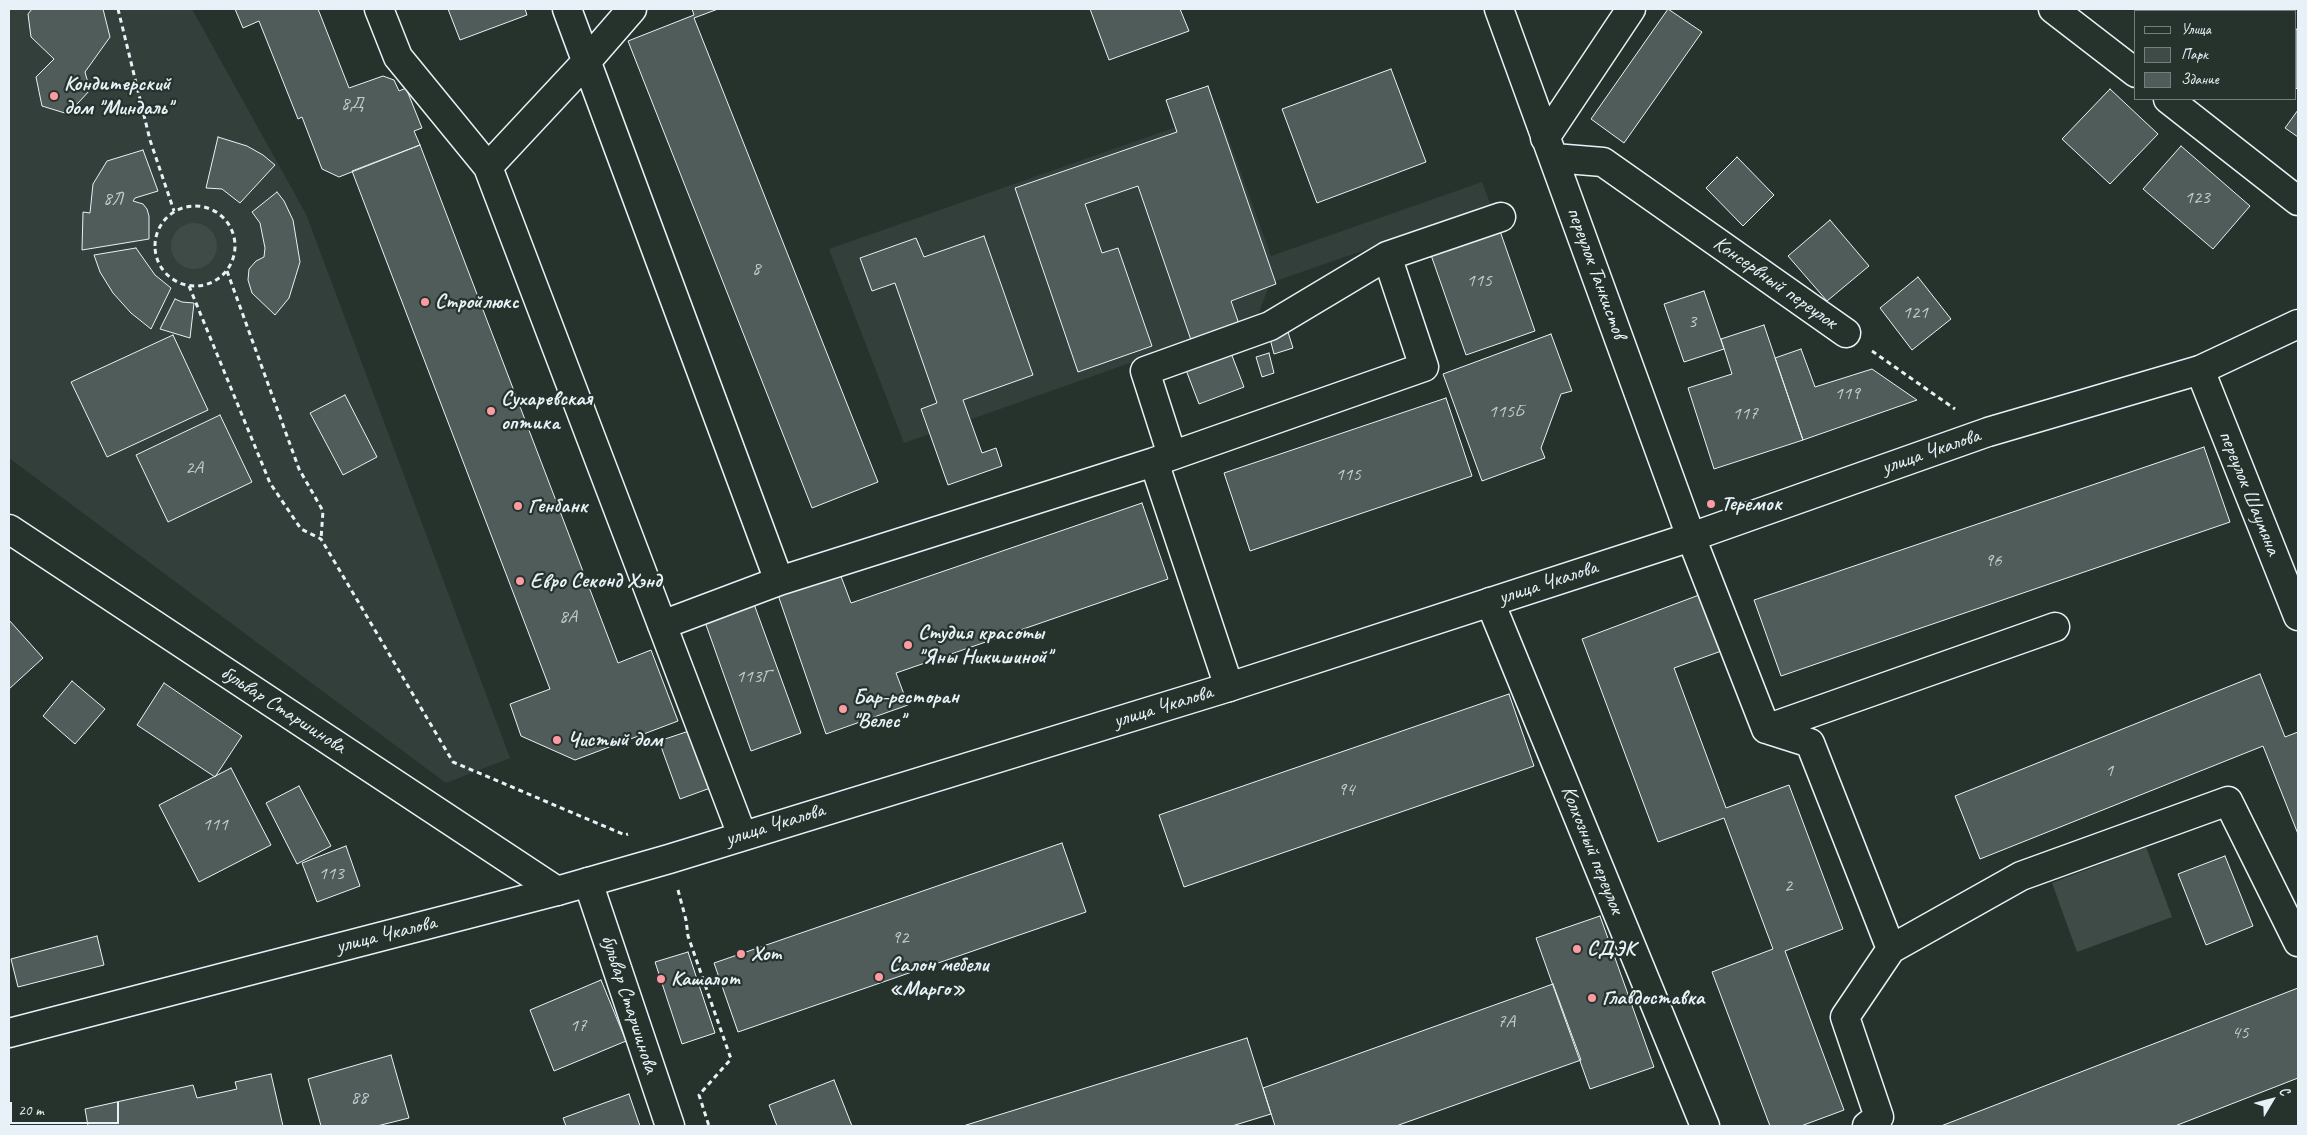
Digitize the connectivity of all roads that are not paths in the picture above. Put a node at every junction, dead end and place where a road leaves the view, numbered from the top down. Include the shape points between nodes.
1 (379, 9) edge
2 (566, 9) edge
3 (632, 9) edge
4 (1499, 9) edge
5 (1632, 9) edge
6 (2053, 9) edge
7 (586, 62) junction
8 (2134, 72) edge
9 (2169, 100) edge
10 (1550, 148) junction
11 (488, 167) junction
12 (2298, 201) edge
13 (1502, 217) dead end
14 (1387, 256) junction
15 (2298, 324) edge
16 (1846, 333) road end
17 (2200, 370) junction
18 (1163, 458) junction
19 (9, 529) edge
20 (1691, 537) junction
21 (779, 580) junction
22 (1490, 602) junction
23 (2298, 616) edge
24 (662, 625) junction
25 (2055, 627) dead end
26 (1229, 687) junction
27 (1766, 729) junction
28 (742, 835) junction
29 (588, 882) junction
30 (557, 891) junction
31 (2298, 942) edge
32 (1891, 949) junction
33 (9, 1033) edge
34 (670, 1126) edge
35 (1705, 1126) edge
36 (1867, 1126) edge

1 - 11 street via 398,57
2 - 7 street
3 - 7 street
4 - 10 street, переулок Танкистов
5 - 10 street
6 - 8 street
7 - 11 street
7 - 21 street
9 - 12 street
10 - 16 street, Консервный переулок via 1603,162
10 - 20 street, переулок Танкистов
11 - 24 street
13 - 14 street
14 - 18 street via 1270,326 1145,371
14 - 18 street via 1424,367
15 - 17 street, улица Чкалова
17 - 20 street, улица Чкалова via 1988,432
17 - 23 street, переулок Шаумяна
18 - 21 street
18 - 26 street
19 - 30 street, бульвар Старшинова
20 - 22 street, улица Чкалова
20 - 27 street, переулок Танкистов
21 - 24 street
22 - 26 street, улица Чкалова
22 - 35 street, Колхозный переулок
24 - 28 street
25 - 27 street
26 - 28 street, улица Чкалова
27 - 32 street via 1810,743
28 - 29 street, улица Чкалова
29 - 30 street, улица Чкалова
29 - 34 street, бульвар Старшинова
30 - 33 street, улица Чкалова
31 - 32 street via 2228,801 2021,876
32 - 36 street via 1845,1017 1879,1117

